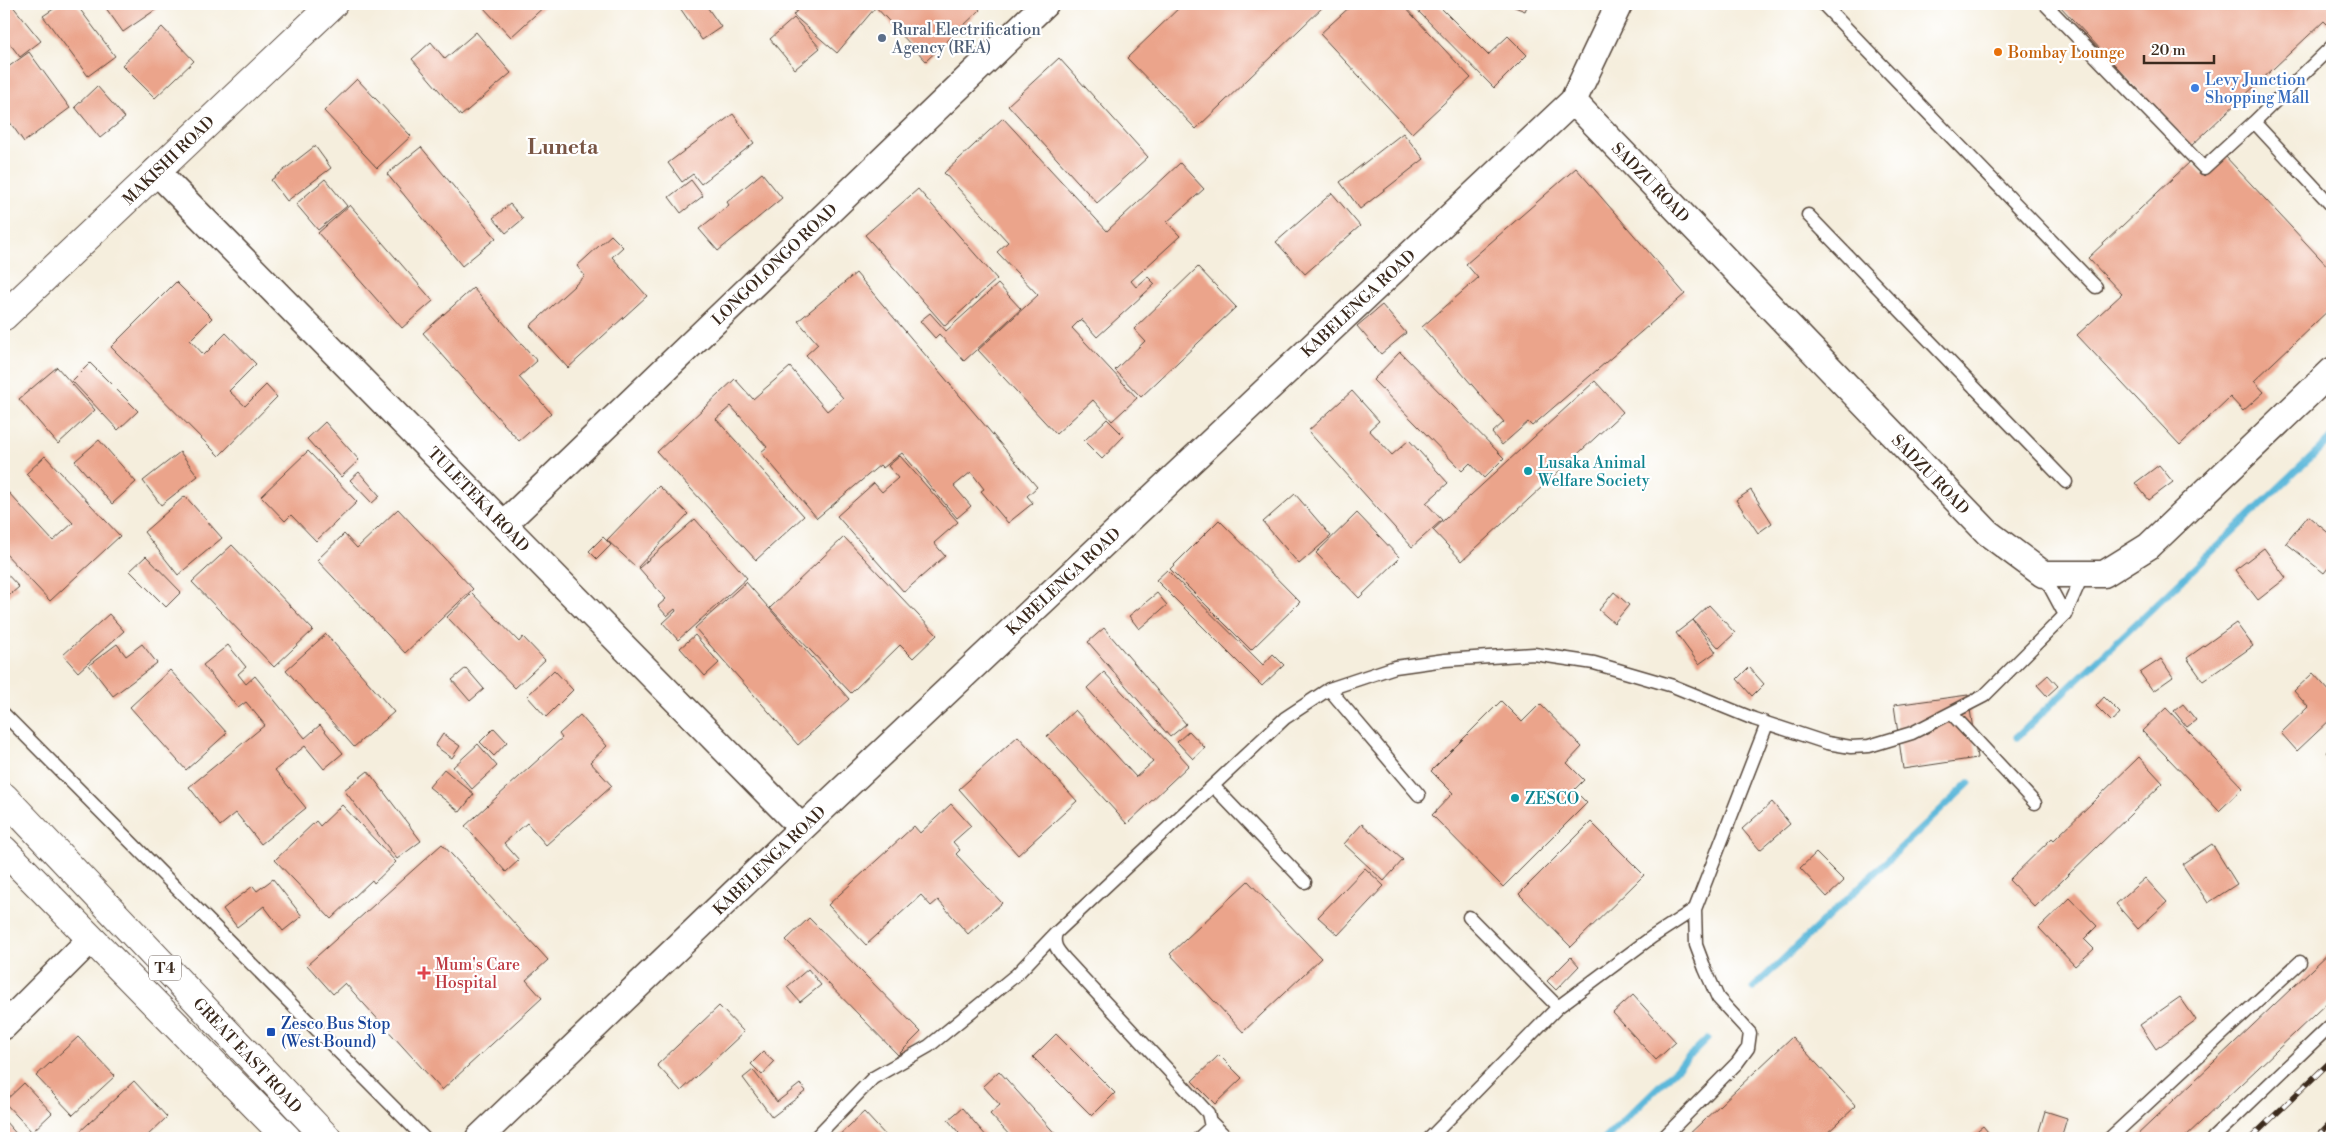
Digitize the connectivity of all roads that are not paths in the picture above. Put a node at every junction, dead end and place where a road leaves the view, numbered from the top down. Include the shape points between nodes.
1 (333, 4) edge
2 (1045, 4) edge
3 (1619, 4) edge
4 (1823, 4) edge
5 (2045, 4) edge
6 (2332, 46) edge
7 (1573, 100) junction
8 (2254, 122) junction
9 (156, 171) junction
10 (2332, 206) edge
11 (1808, 216) dead end
12 (2096, 287) dead end
13 (4, 316) edge
14 (2332, 371) edge
15 (2066, 482) dead end
16 (504, 524) junction
17 (2042, 574) junction
18 (2082, 574) junction
19 (2065, 615) junction
20 (1329, 689) junction
21 (4, 714) edge
22 (1952, 714) junction
23 (1767, 724) junction
24 (1213, 786) junction
25 (1419, 795) dead end
26 (4, 797) edge
27 (2035, 803) dead end
28 (802, 828) junction
29 (4, 850) edge
30 (1305, 882) dead end
31 (1695, 909) junction
32 (1468, 917) dead end
33 (1056, 933) junction
34 (90, 940) junction
35 (2300, 962) dead end
36 (1558, 1007) junction
37 (2332, 1024) edge
38 (4, 1026) edge
39 (1211, 1122) junction
40 (287, 1138) edge
41 (327, 1138) edge
42 (424, 1138) edge
43 (479, 1138) edge
44 (815, 1138) edge
45 (1199, 1138) edge
46 (1227, 1138) edge
47 (1430, 1138) edge
48 (1663, 1138) edge
49 (2110, 1138) edge
50 (2213, 1138) edge

1 - 9 main road, MAKISHI ROAD
2 - 16 street, LONGOLONGO ROAD
3 - 7 street, KABELENGA ROAD
4 - 12 lane
5 - 8 lane via 2204,168
6 - 8 lane
7 - 17 street, SADZU ROAD via 1988,533
7 - 28 street, KABELENGA ROAD
8 - 10 lane
9 - 13 main road, MAKISHI ROAD
9 - 16 street, TULETEKA ROAD
11 - 15 lane
14 - 18 street via 2148,546 2104,574
16 - 28 street, TULETEKA ROAD
17 - 18 street
17 - 19 lane
18 - 19 lane
19 - 22 lane via 1984,696
20 - 23 lane via 1395,667 1534,654 1594,663 1673,686
20 - 24 lane via 1285,718
20 - 25 lane
21 - 42 lane
22 - 23 lane via 1890,740 1851,747
22 - 27 lane
23 - 31 lane
24 - 30 lane
24 - 33 lane
26 - 41 main road, GREAT EAST ROAD / T4
28 - 43 street, KABELENGA ROAD
29 - 34 main road, GREAT EAST ROAD / T4
31 - 36 lane
31 - 48 lane via 1696,945 1705,970 1718,998 1750,1033 1748,1048
32 - 36 lane
33 - 39 lane via 1054,944 1066,960 1208,1113
33 - 44 lane via 1017,974 929,1046 873,1078
34 - 38 street
34 - 40 main road, GREAT EAST ROAD / T4
35 - 49 lane
36 - 47 lane
37 - 50 lane
39 - 45 lane via 1209,1130
39 - 46 lane

